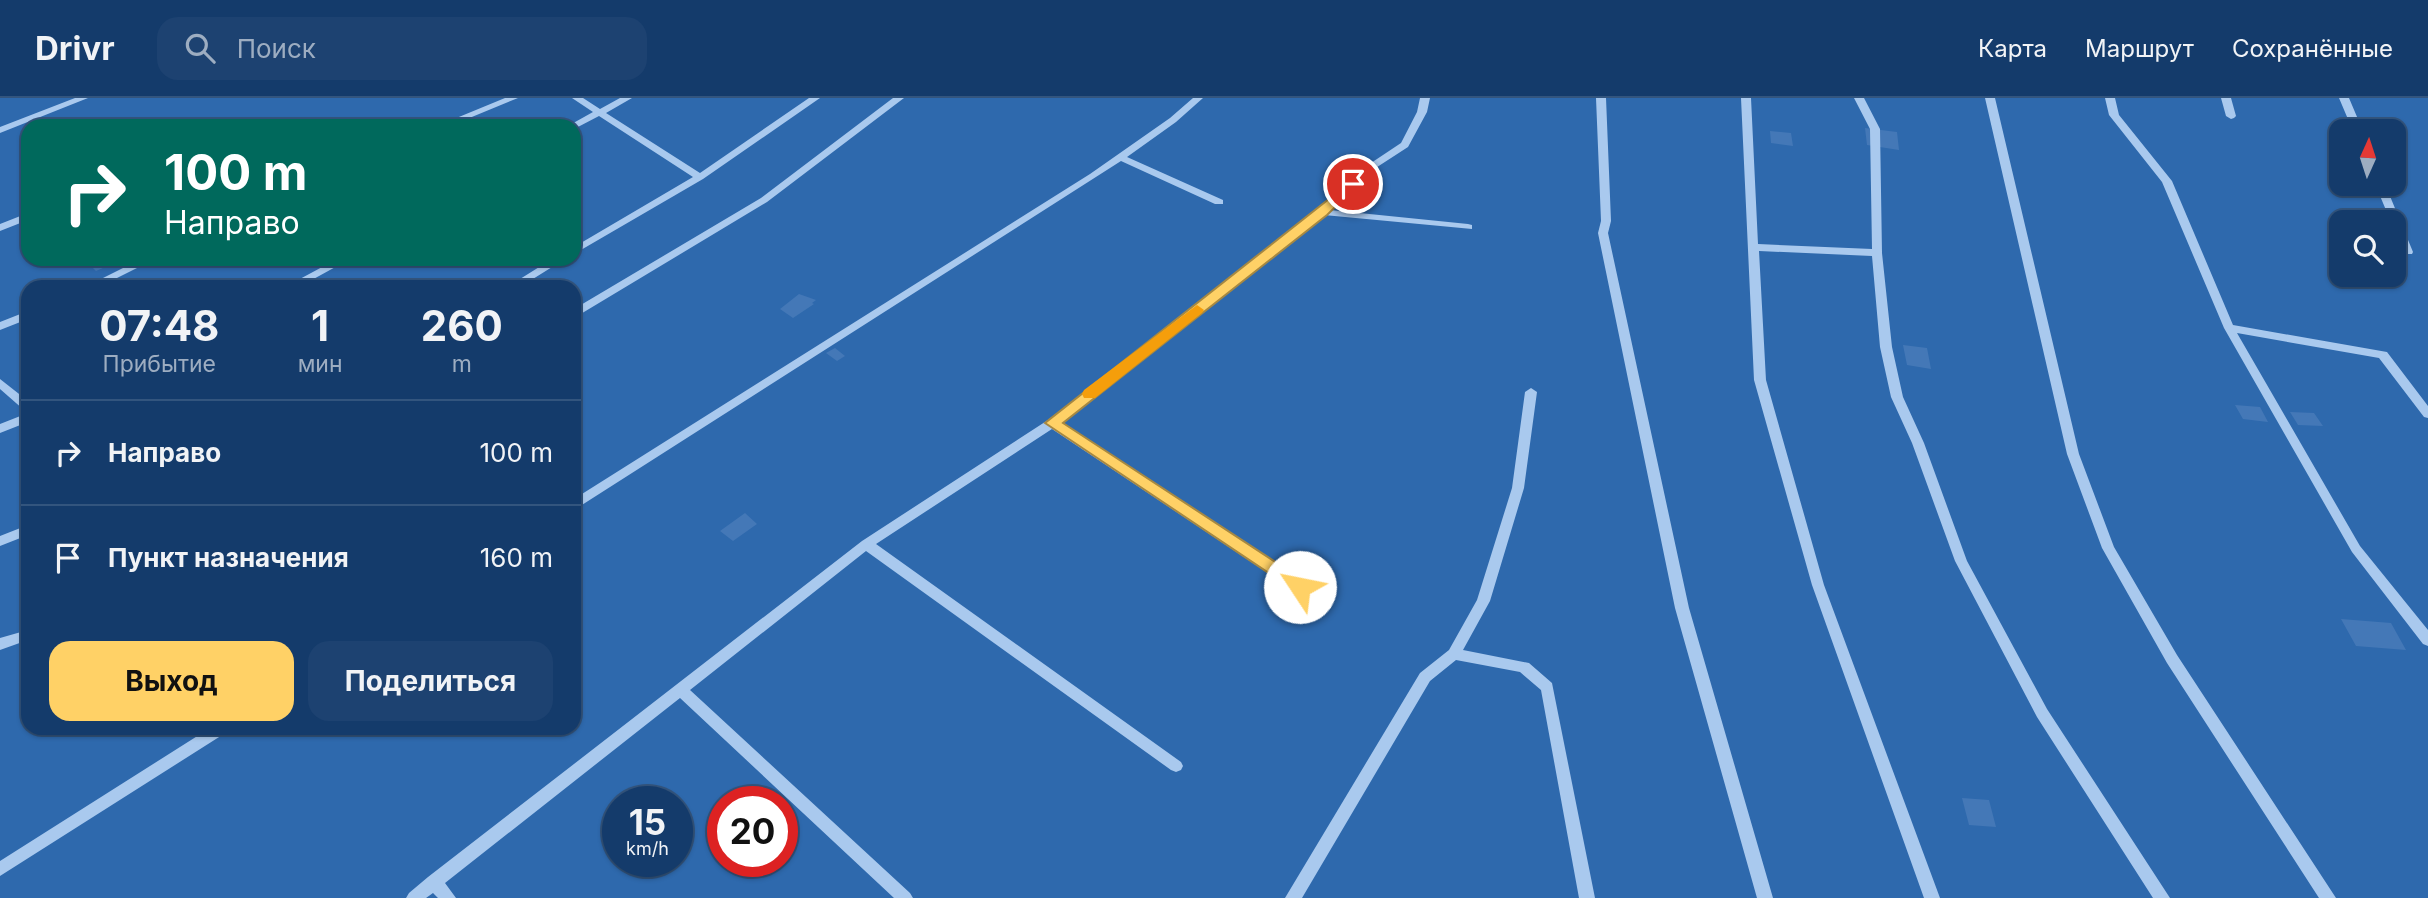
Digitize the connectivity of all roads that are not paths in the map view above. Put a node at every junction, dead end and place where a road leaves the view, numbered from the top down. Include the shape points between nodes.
1 (83, 98) edge
2 (513, 98) edge
3 (577, 98) edge
4 (627, 98) edge
5 (816, 98) edge
6 (899, 98) edge
7 (1198, 98) edge
8 (1425, 98) edge
9 (1601, 98) edge
10 (1746, 98) edge
11 (1859, 98) edge
12 (1990, 98) edge
13 (2110, 98) edge
14 (2226, 98) edge
15 (2344, 98) edge
16 (597, 114) junction
17 (2231, 116) dead end
18 (29, 119) edge
19 (460, 119) edge
20 (2353, 119) edge
21 (21, 122) edge
22 (581, 122) edge
23 (0, 130) edge
24 (1120, 157) junction
25 (700, 177) junction
26 (2385, 196) edge
27 (1219, 202) dead end
28 (1322, 212) junction
29 (21, 219) edge
30 (1468, 227) dead end
31 (0, 228) edge
32 (581, 247) edge
33 (1753, 247) junction
34 (2408, 252) dead end
35 (1877, 253) junction
36 (135, 266) edge
37 (331, 266) edge
38 (548, 266) edge
39 (105, 280) edge
40 (304, 280) edge
41 (524, 280) edge
42 (581, 310) edge
43 (21, 318) edge
44 (0, 326) edge
45 (2229, 328) junction
46 (0, 383) edge
47 (1531, 392) dead end
48 (21, 401) edge
49 (2428, 414) edge
50 (21, 420) edge
51 (1052, 423) junction
52 (0, 429) edge
53 (581, 501) edge
54 (21, 533) edge
55 (0, 541) edge
56 (866, 544) junction
57 (1300, 587) dead end
58 (2422, 622) edge
59 (21, 637) edge
60 (2428, 640) edge
61 (0, 644) edge
62 (1454, 654) junction
63 (680, 689) junction
64 (211, 735) edge
65 (1176, 766) dead end
66 (0, 869) edge
67 (433, 882) junction
68 (414, 898) edge
69 (448, 898) edge
70 (905, 898) edge
71 (1293, 898) edge
72 (1587, 898) edge
73 (1765, 898) edge
74 (1932, 898) edge
75 (2162, 898) edge
76 (2328, 898) edge

1 - 18 street
2 - 19 street
3 - 16 street
4 - 16 street
5 - 25 street
6 - 42 street via 764,200
7 - 24 street
8 - 28 street via 1405,145 1368,169
9 - 73 street via 1603,233 1682,608
10 - 33 street
11 - 35 street via 1875,129
12 - 76 street via 2073,454 2108,548 2172,659
13 - 45 street via 2114,115 2167,181
14 - 17 street
15 - 20 street
16 - 22 street
16 - 25 street
21 - 23 street
24 - 27 street
24 - 53 street
25 - 32 street
26 - 34 lane
28 - 30 street
28 - 51 street
29 - 31 street
33 - 35 street
33 - 74 street via 1760,380 1818,585
35 - 75 street via 1886,347 1897,397 1961,561 2042,713
36 - 39 street
37 - 40 street
38 - 41 street
43 - 44 street
45 - 49 street via 2383,355
45 - 58 street via 2356,549
46 - 48 street
47 - 62 street via 1518,488 1483,601
50 - 52 street
51 - 56 street
51 - 57 street
54 - 55 street
56 - 63 street
56 - 65 street
58 - 60 street
59 - 61 street
62 - 71 street via 1425,677
62 - 72 street via 1524,667 1547,687
63 - 67 street
63 - 70 street
64 - 66 street
67 - 68 street
67 - 69 lane

